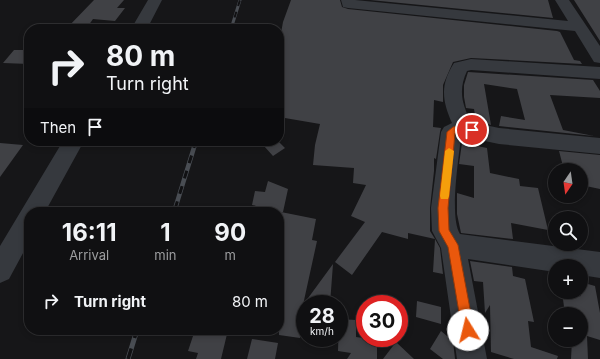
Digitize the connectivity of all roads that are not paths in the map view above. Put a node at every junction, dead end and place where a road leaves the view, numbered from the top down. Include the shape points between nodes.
1 (155, 0) edge
2 (348, 0) edge
3 (562, 0) edge
4 (142, 24) edge
5 (579, 26) junction
6 (600, 58) edge
7 (600, 73) edge
8 (464, 128) junction
9 (71, 146) edge
10 (600, 146) edge
11 (36, 207) edge
12 (24, 228) edge
13 (453, 245) junction
14 (600, 265) edge
15 (0, 270) edge
16 (472, 359) edge

1 - 4 street
2 - 5 street via 348,4
3 - 5 street
5 - 6 street
7 - 8 street via 464,65 460,67 452,86 453,104
8 - 10 street via 499,136
8 - 13 street via 451,132 443,208 444,231
9 - 11 street
12 - 15 street
13 - 14 street
13 - 16 street

